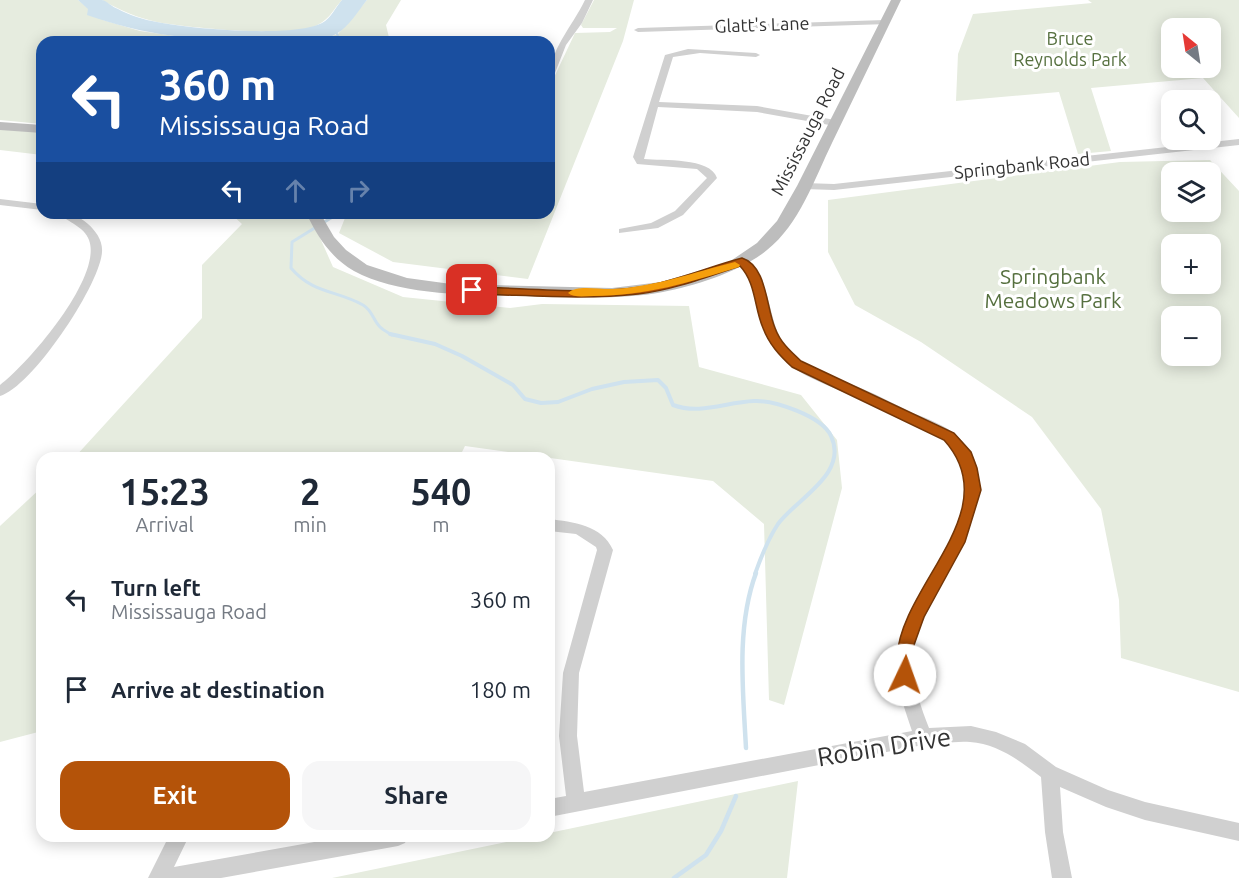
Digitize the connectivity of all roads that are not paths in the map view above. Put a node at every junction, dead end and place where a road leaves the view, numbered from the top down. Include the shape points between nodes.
1 (589, 0) edge
2 (897, 0) edge
3 (885, 22) junction
4 (638, 30) dead end
5 (756, 55) dead end
6 (555, 63) edge
7 (653, 104) junction
8 (835, 123) junction
9 (0, 126) edge
10 (36, 129) edge
11 (1239, 142) edge
12 (804, 186) junction
13 (0, 202) edge
14 (12, 203) junction
15 (36, 206) edge
16 (0, 213) edge
17 (74, 219) edge
18 (318, 221) edge
19 (623, 231) dead end
20 (738, 263) junction
21 (0, 392) edge
22 (555, 526) edge
23 (923, 737) junction
24 (1050, 773) junction
25 (576, 803) junction
26 (555, 807) edge
27 (1239, 832) edge
28 (176, 842) edge
29 (365, 842) edge
30 (158, 878) edge
31 (167, 878) edge
32 (1062, 878) edge

1 - 6 street
2 - 3 main road, Mississauga Road
3 - 4 street, Glatt's Lane
3 - 8 main road, Mississauga Road
5 - 7 street via 669,55
7 - 8 street via 757,109
7 - 19 street via 638,153 640,162 699,166 712,178 679,213 654,226
8 - 12 main road, Mississauga Road
9 - 10 main road
11 - 12 street, Springbank Road via 834,187
12 - 20 main road, Mississauga Road via 763,246
13 - 14 street
14 - 15 street
14 - 16 street
17 - 21 street via 87,227 97,250 96,263 49,344
18 - 20 main road, Mississauga Road via 340,253 361,268 405,283 451,289 569,298 641,296 701,283 730,271
20 - 23 street via 754,275 769,328 779,348 796,364 944,432 964,452 974,490 958,542 916,615 906,645 905,675
22 - 25 street via 579,529 603,543 605,550 571,673 568,736
23 - 24 street, Robin Drive via 971,734 996,740 1019,750
23 - 25 street, Robin Drive
24 - 27 street, Robin Drive via 1145,811
24 - 32 street
25 - 26 street, Robin Drive
28 - 30 street
29 - 31 street

